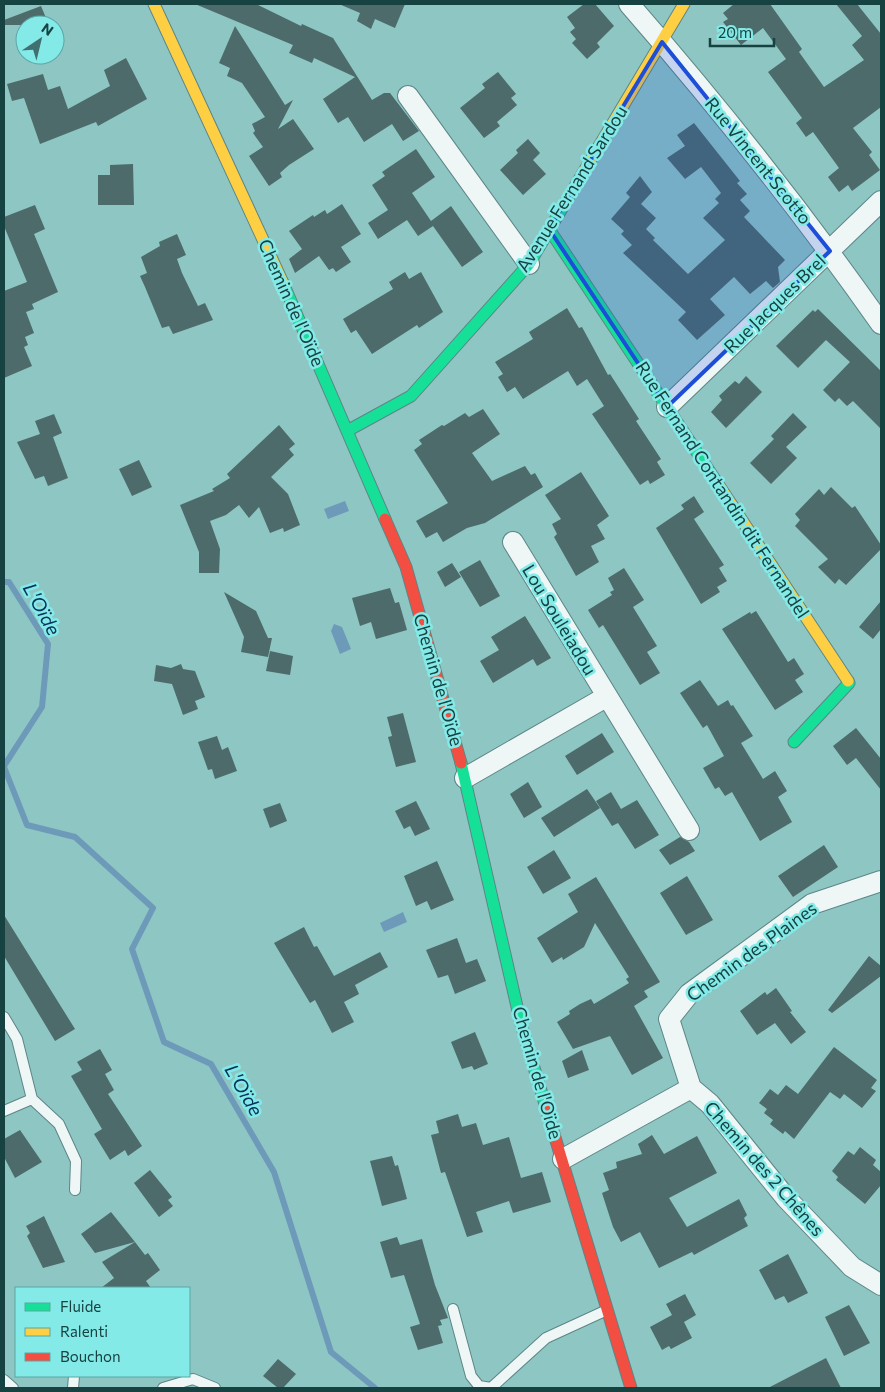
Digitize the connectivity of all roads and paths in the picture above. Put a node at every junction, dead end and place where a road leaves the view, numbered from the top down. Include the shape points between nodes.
1 (154, 4) edge
2 (629, 4) edge
3 (684, 4) edge
4 (662, 42) junction
5 (408, 96) dead end
6 (881, 201) edge
7 (550, 229) junction
8 (830, 251) junction
9 (528, 264) junction
10 (881, 324) edge
11 (667, 407) junction
12 (347, 431) junction
13 (512, 542) dead end
14 (606, 697) junction
15 (794, 742) dead end
16 (465, 778) junction
17 (689, 830) dead end
18 (881, 881) edge
19 (4, 1017) edge
20 (691, 1088) junction
21 (32, 1099) junction
22 (4, 1110) edge
23 (562, 1159) junction
24 (75, 1190) dead end
25 (881, 1285) edge
26 (452, 1309) dead end
27 (608, 1309) junction
28 (4, 1380) edge
29 (13, 1388) edge
30 (163, 1388) edge
31 (215, 1388) edge
32 (491, 1388) edge
33 (631, 1388) edge

1 - 12 street, Chemin de l'Oïde via 288,294
2 - 4 street, Rue Vincent Scotto
3 - 4 street, Avenue Fernand Sardou
4 - 7 street, Avenue Fernand Sardou
4 - 8 street, Rue Vincent Scotto
5 - 9 street
6 - 8 street, Rue Jacques Brel
7 - 9 street, Avenue Fernand Sardou
7 - 11 street, Rue Fernand Contandin dit Fernandel
8 - 10 street, Rue Vincent Scotto
8 - 11 street, Rue Jacques Brel
9 - 12 street, Avenue Fernand Sardou via 411,396
11 - 15 street, Rue Fernand Contandin dit Fernandel via 849,683
12 - 16 street, Chemin de l'Oïde via 406,567
13 - 14 street, Lou Souleiadou
14 - 16 street
14 - 17 street, Lou Souleiadou
16 - 23 street, Chemin de l'Oïde via 521,1024
18 - 20 street, Chemin des Plaines via 812,904 689,994 669,1019
19 - 21 lane via 17,1040
20 - 23 street, Chemin des 2 Chênes
20 - 25 street, Chemin des 2 Chênes via 710,1104 786,1198 852,1267
21 - 22 lane
21 - 24 lane via 58,1124 76,1161
23 - 27 street, Chemin de l'Oïde
26 - 32 lane via 472,1376 479,1386
27 - 32 lane via 546,1338
27 - 33 street, Chemin de l'Oïde
28 - 29 lane
30 - 31 lane via 192,1379

